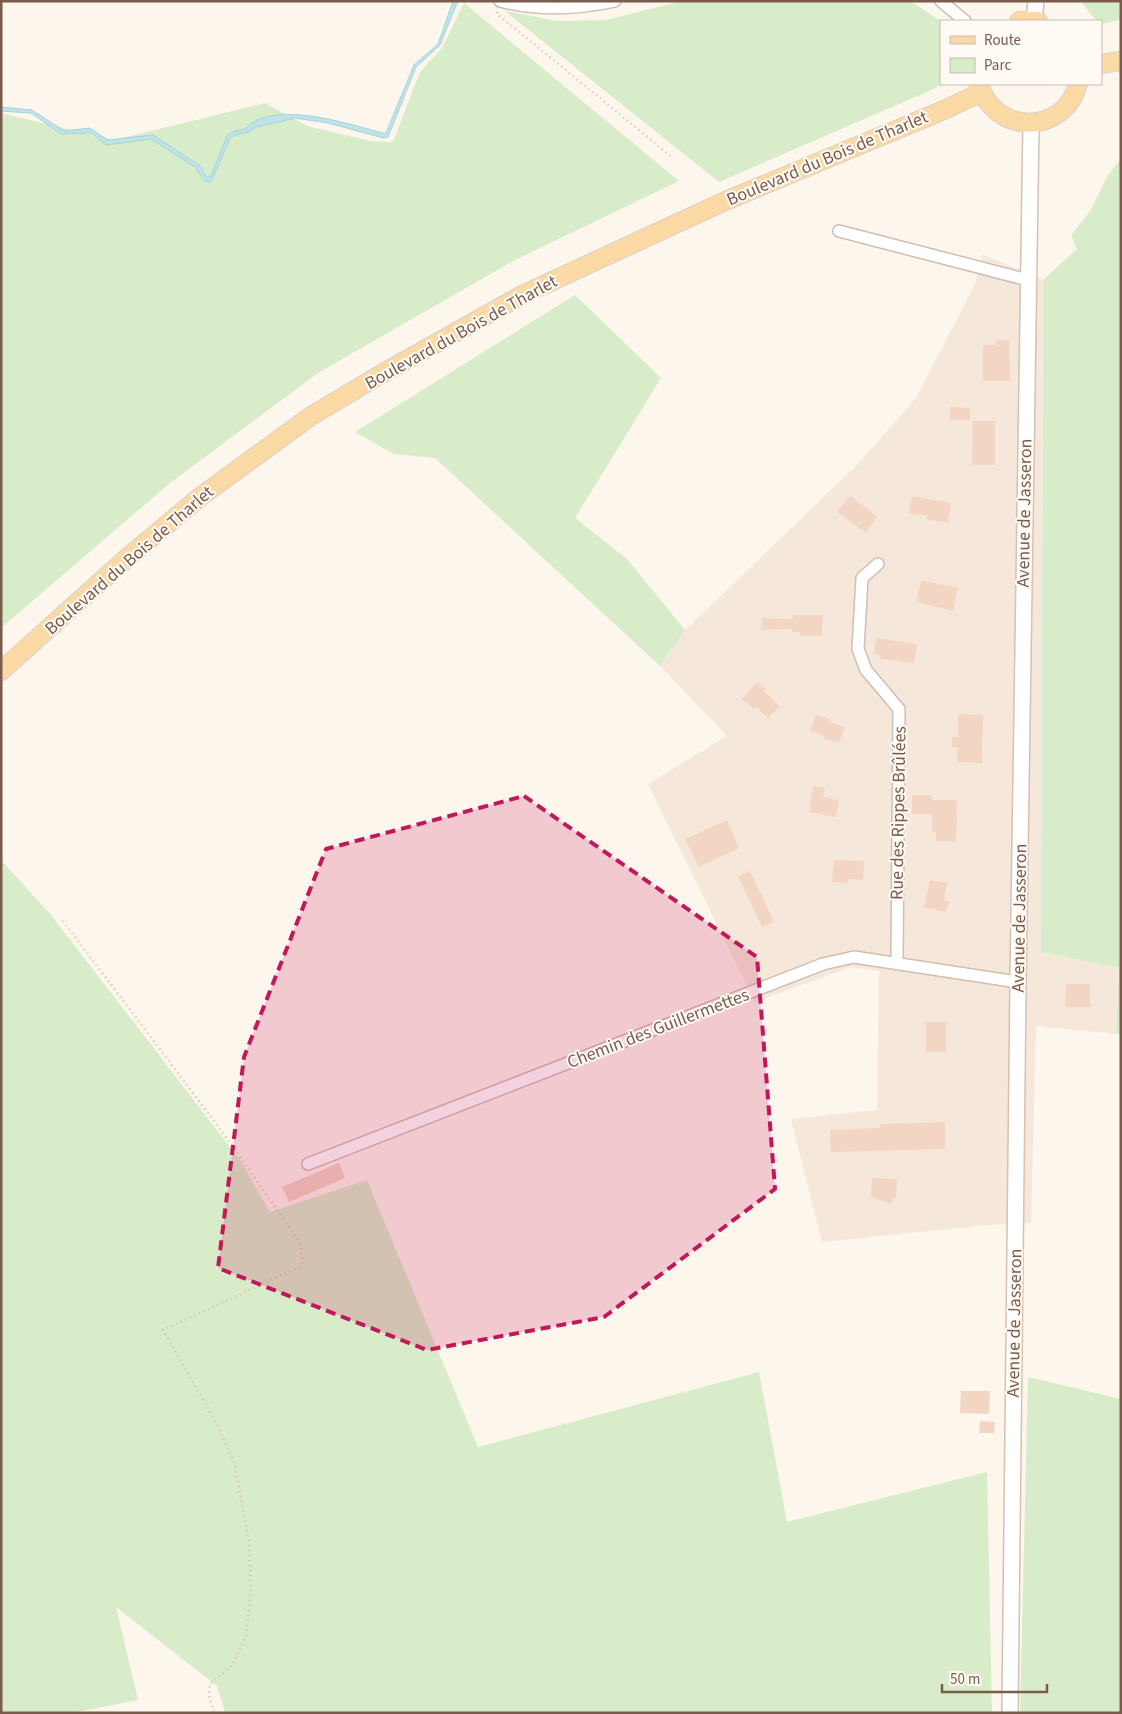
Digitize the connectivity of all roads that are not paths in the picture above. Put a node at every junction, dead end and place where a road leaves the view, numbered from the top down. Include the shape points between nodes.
1 (615, 1) edge
2 (941, 1) edge
3 (1036, 1) edge
4 (498, 4) edge
5 (964, 20) edge
6 (1030, 20) edge
7 (1121, 61) edge
8 (1102, 64) edge
9 (1078, 85) edge
10 (980, 88) edge
11 (1031, 123) junction
12 (839, 231) dead end
13 (1028, 280) junction
14 (878, 564) dead end
15 (1, 671) edge
16 (897, 963) junction
17 (1018, 982) junction
18 (308, 1164) dead end
19 (1010, 1713) edge

1 - 4 street via 545,9
2 - 5 street
3 - 6 main road
7 - 8 main road
9 - 11 main road via 1063,110
10 - 11 main road via 994,110 1018,122
10 - 15 main road, Boulevard du Bois de Tharlet via 944,110 723,202 522,295 378,376 311,416 200,497
11 - 13 main road, Avenue de Jasseron
12 - 13 street
13 - 17 main road, Avenue de Jasseron
14 - 16 street, Rue des Rippes Brûlées via 862,578 858,649 866,670 900,708
16 - 17 street, Chemin des Guillermettes
16 - 18 street, Chemin des Guillermettes via 854,957 823,964
17 - 19 main road, Avenue de Jasseron

